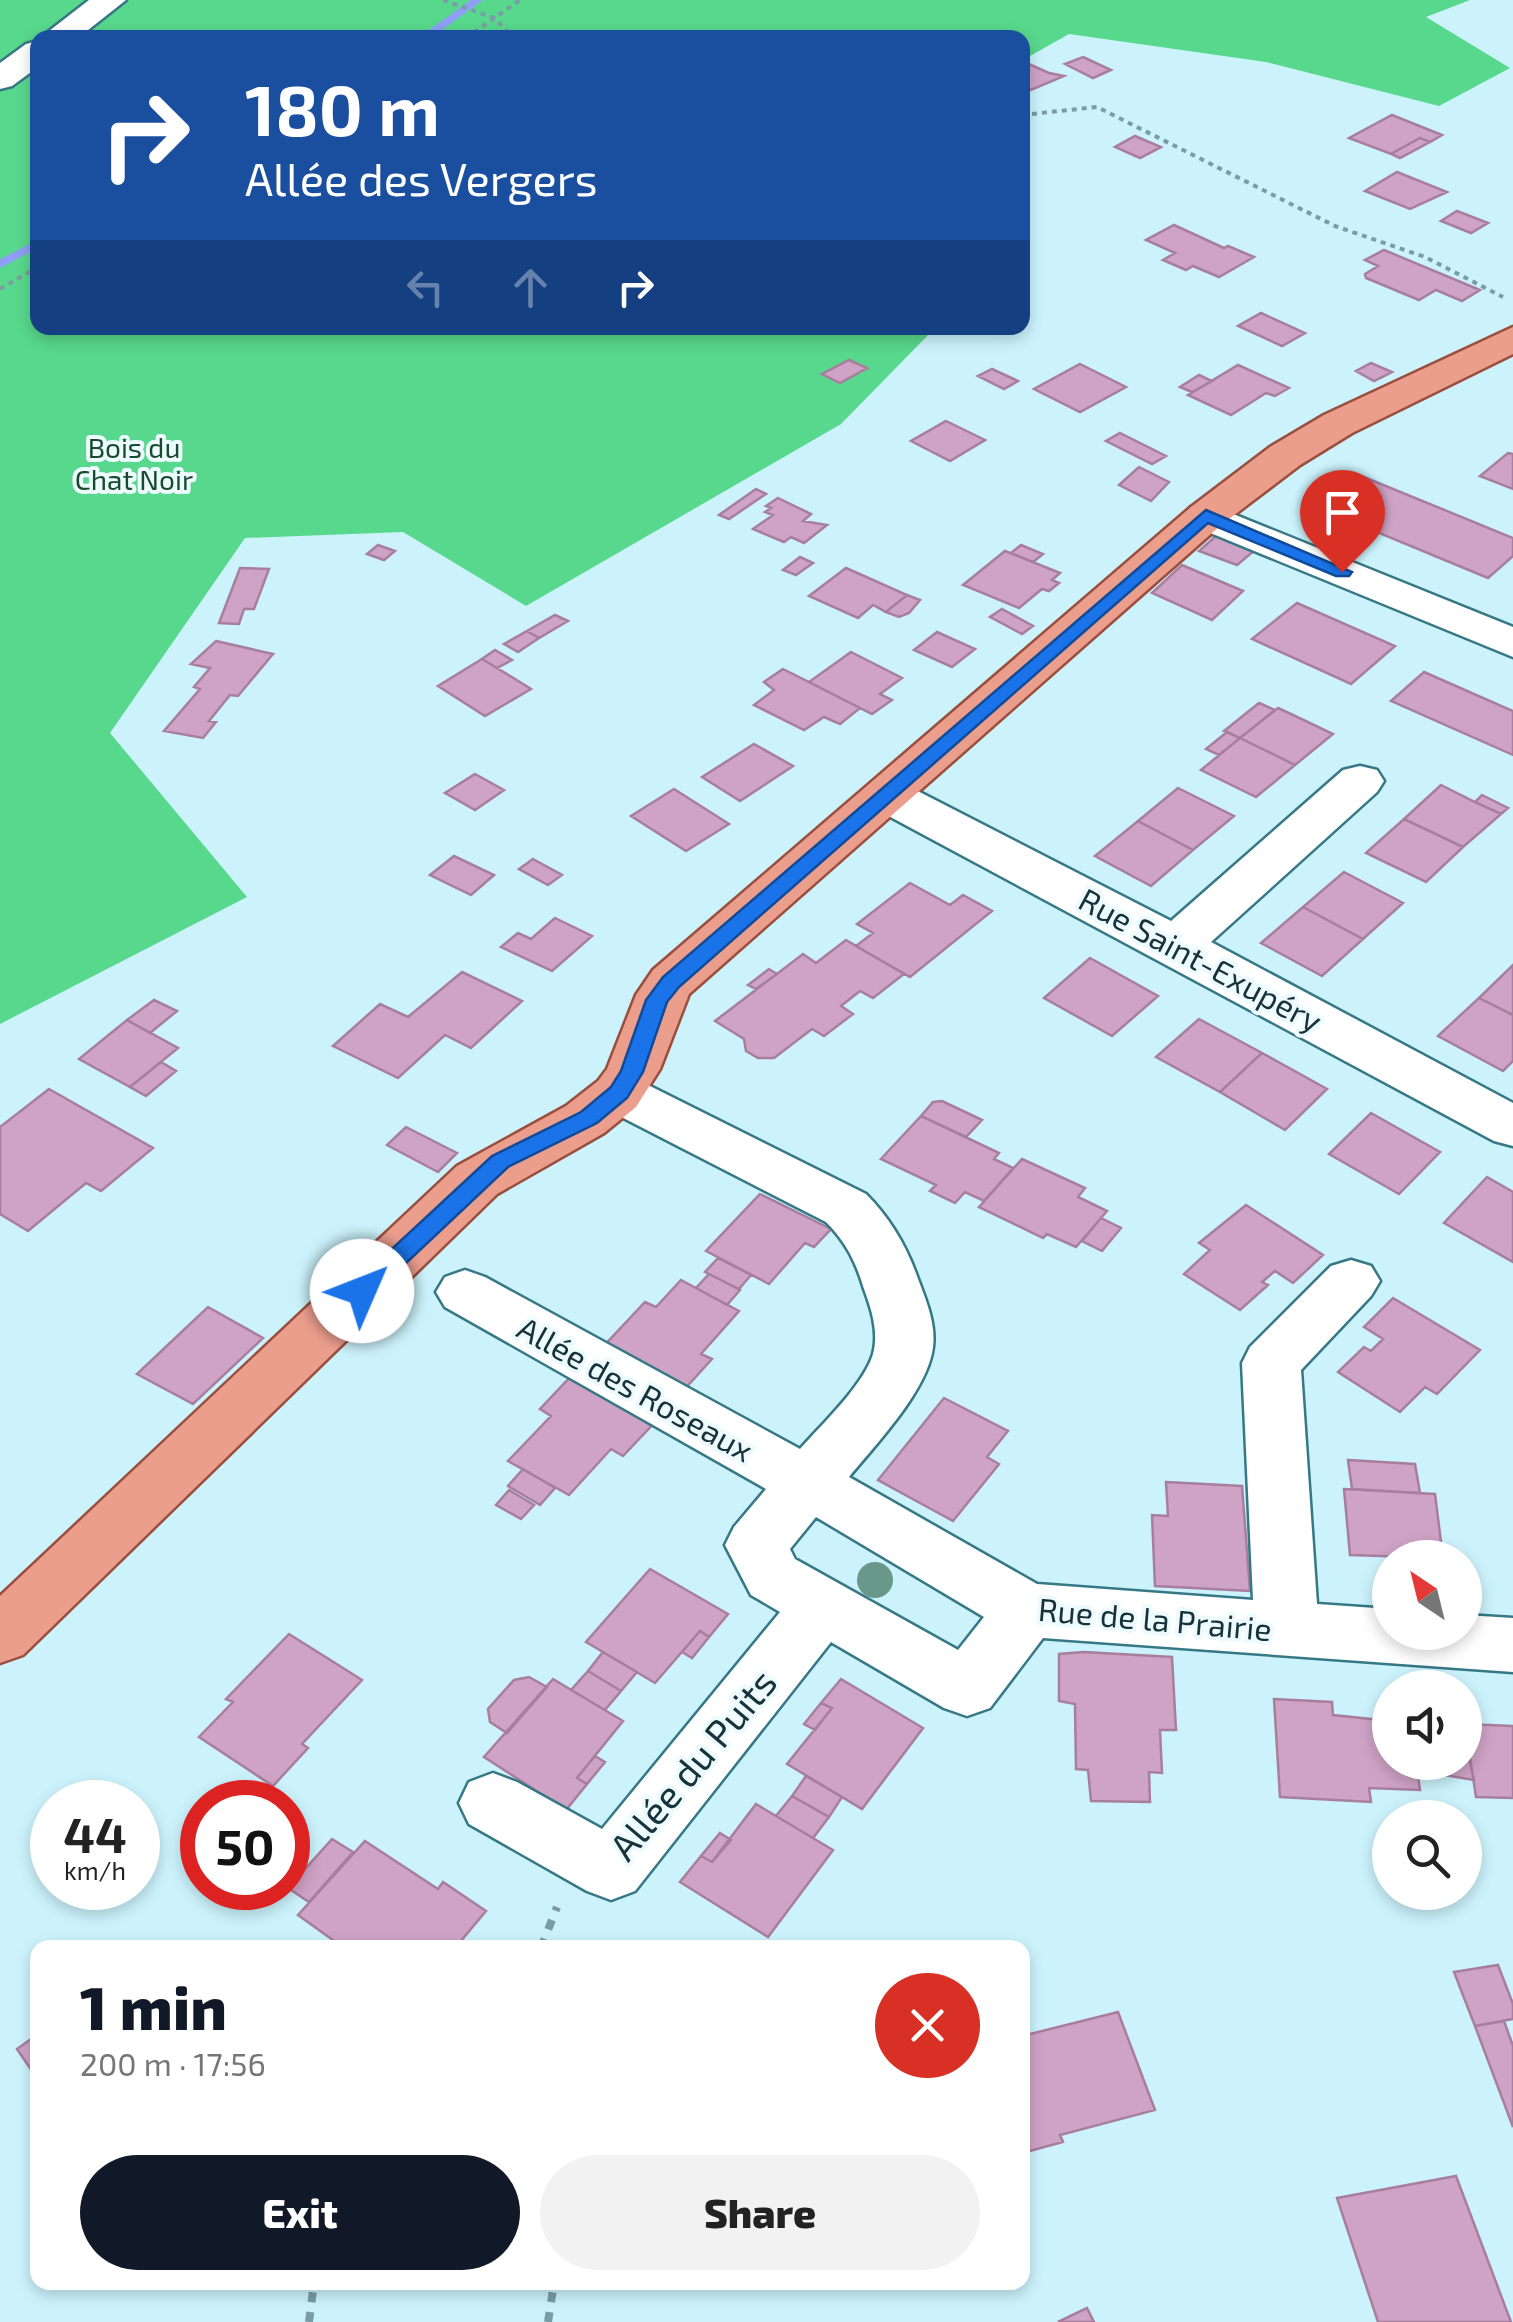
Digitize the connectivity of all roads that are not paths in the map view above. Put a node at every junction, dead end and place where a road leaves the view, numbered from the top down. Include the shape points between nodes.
1 (110, 0) edge
2 (67, 30) edge
3 (30, 57) edge
4 (0, 79) edge
5 (1513, 339) edge
6 (1206, 516) junction
7 (1513, 643) edge
8 (1360, 781) dead end
9 (887, 794) junction
10 (1176, 944) junction
11 (619, 1092) junction
12 (1513, 1127) edge
13 (1351, 1281) dead end
14 (465, 1292) dead end
15 (808, 1483) junction
16 (822, 1607) junction
17 (1027, 1610) junction
18 (1287, 1629) junction
19 (0, 1636) edge
20 (1513, 1645) edge
21 (493, 1803) dead end

1 - 2 street
3 - 4 street
5 - 6 main road via 1338,424
6 - 7 street
6 - 9 main road
8 - 10 street
9 - 10 street, Rue Saint-Exupéry
9 - 11 main road via 671,982
10 - 12 street, Rue Saint-Exupéry
11 - 15 street via 846,1208 881,1250 904,1324 903,1355
11 - 19 main road via 589,1118 523,1148 477,1180
13 - 18 street via 1271,1363
14 - 15 street, Allée des Roseaux
15 - 16 street via 756,1545 772,1577
15 - 17 street, Rue de la Prairie
16 - 17 street via 967,1688
16 - 21 street, Allée du Puits via 611,1869
17 - 18 street, Rue de la Prairie
18 - 20 street, Rue de la Prairie

